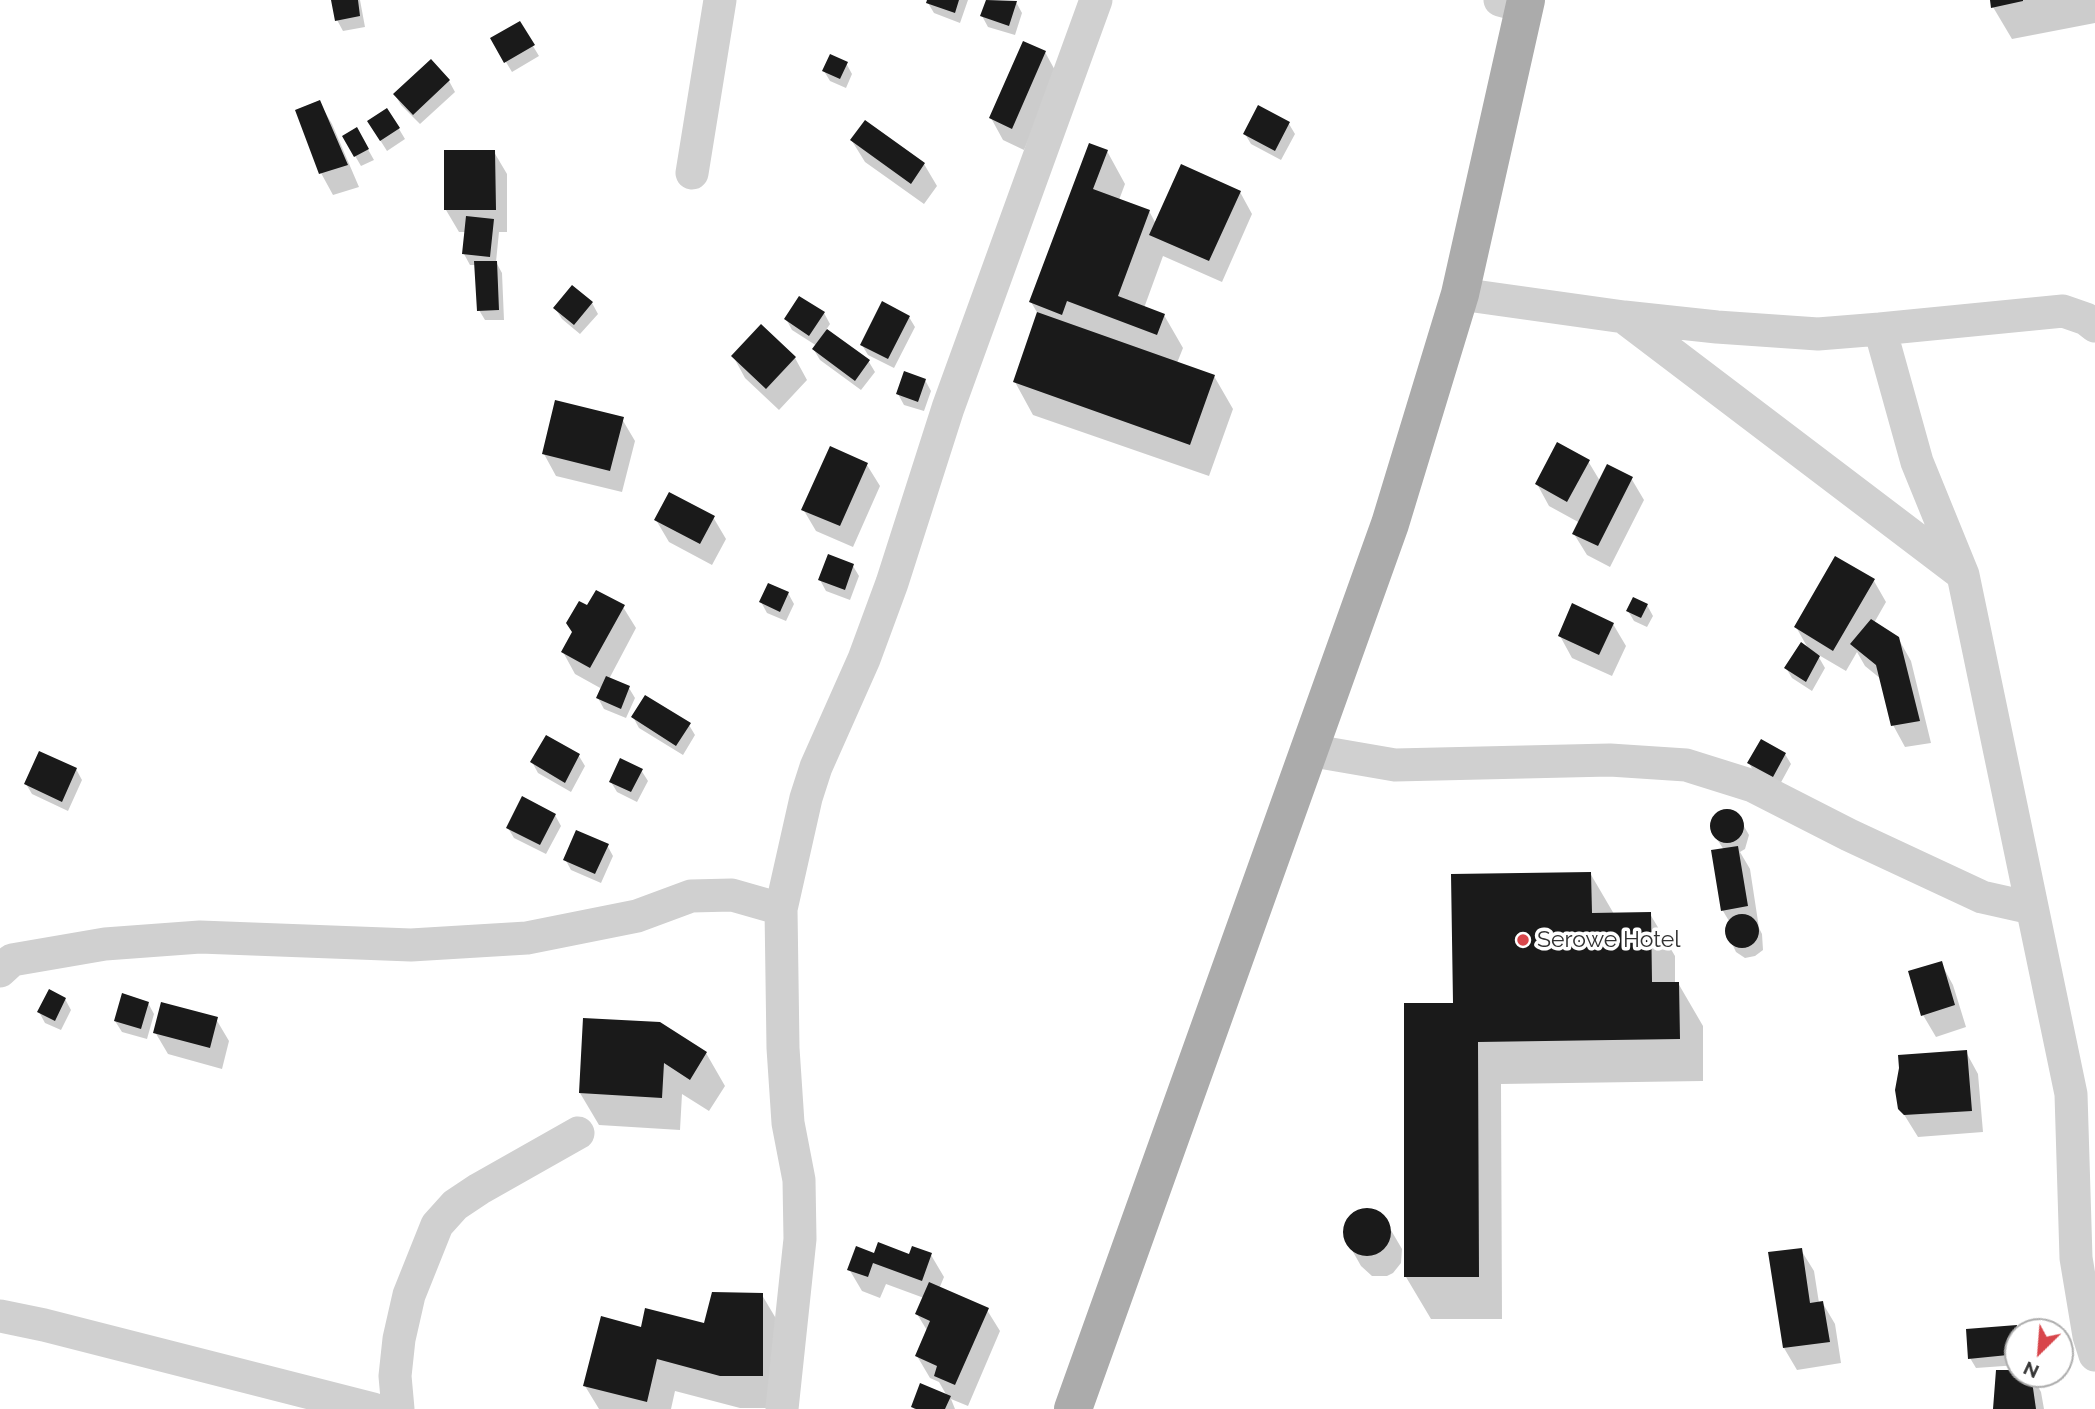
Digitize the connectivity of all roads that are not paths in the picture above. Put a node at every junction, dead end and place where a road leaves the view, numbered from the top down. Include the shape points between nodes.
1 (719, 0) edge
2 (1096, 0) edge
3 (1517, 2) edge
4 (692, 173) dead end
5 (1460, 294) junction
6 (1624, 317) junction
7 (2095, 326) edge
8 (1880, 329) junction
9 (1963, 575) junction
10 (1308, 750) junction
11 (2031, 908) junction
12 (781, 909) junction
13 (0, 971) edge
14 (2083, 1093) edge
15 (578, 1133) dead end
16 (0, 1316) edge
17 (2095, 1355) edge
18 (373, 1409) edge
19 (398, 1409) edge
20 (782, 1409) edge
21 (1073, 1409) edge

1 - 4 street
2 - 12 street via 948,408 892,583 816,767
3 - 5 main road
5 - 6 street
5 - 10 main road via 1390,524
6 - 8 street via 1818,334
6 - 9 street
7 - 8 street via 2063,311
8 - 9 street via 1917,463
9 - 11 street
10 - 11 street via 1395,765 1610,760 1686,765 1753,786 1982,897
10 - 21 main road
11 - 14 street
12 - 13 street via 732,895 691,896 637,916 527,938 411,945 200,937 92,946 12,960
12 - 20 street via 783,1048 800,1227
14 - 17 street via 2076,1258
15 - 19 street via 479,1189 437,1225 409,1296 399,1339
16 - 18 street

